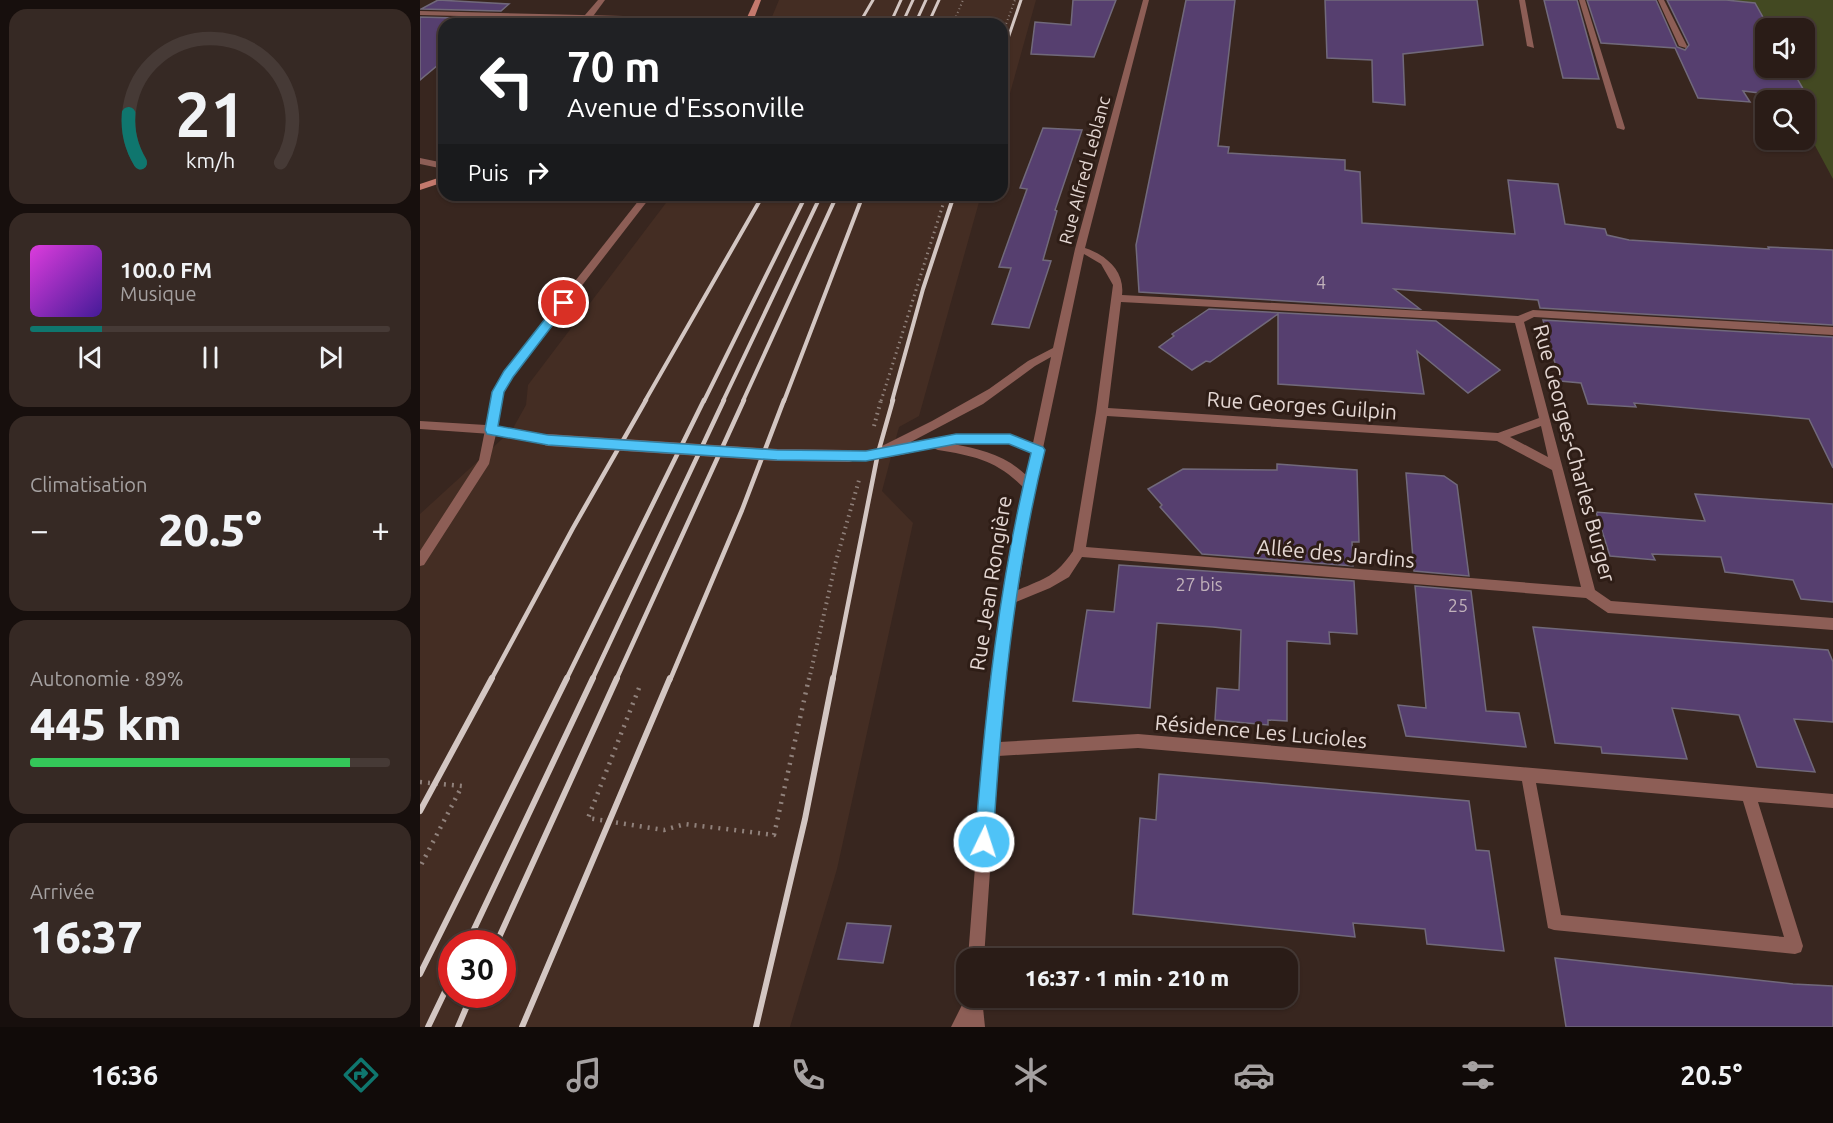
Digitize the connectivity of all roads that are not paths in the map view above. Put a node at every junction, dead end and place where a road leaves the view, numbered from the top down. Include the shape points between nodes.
1 (602, 0) edge
2 (758, 0) edge
3 (1146, 0) edge
4 (1522, 0) edge
5 (1582, 0) edge
6 (1661, 0) edge
7 (420, 13) edge
8 (588, 17) junction
9 (620, 18) edge
10 (750, 18) edge
11 (1531, 46) dead end
12 (1683, 46) dead end
13 (1621, 128) dead end
14 (420, 161) edge
15 (438, 165) edge
16 (438, 181) edge
17 (420, 188) edge
18 (643, 201) edge
19 (1080, 249) junction
20 (1117, 298) junction
21 (1519, 320) junction
22 (1833, 331) edge
23 (1059, 350) junction
24 (1050, 397) joint
25 (1102, 412) junction
26 (1544, 420) junction
27 (420, 425) edge
28 (491, 430) junction
29 (1499, 437) junction
30 (928, 445) junction
31 (1038, 450) junction
32 (872, 455) junction
33 (1557, 467) junction
34 (1029, 486) junction
35 (1079, 552) junction
36 (420, 561) edge
37 (1589, 593) junction
38 (1010, 599) junction
39 (1833, 624) edge
40 (990, 749) junction
41 (1528, 776) junction
42 (1748, 793) junction
43 (1833, 801) edge
44 (977, 948) edge
45 (969, 1008) edge
46 (974, 1008) edge
47 (960, 1027) edge
48 (976, 1027) edge

1 - 8 street
2 - 10 main road
3 - 19 street, Rue Alfred Leblanc
4 - 11 street
5 - 13 street
6 - 12 street
7 - 8 street
8 - 9 street
14 - 15 street
16 - 17 main road
18 - 28 street via 508,374 498,392
19 - 20 street via 1099,256 1112,270 1118,285
19 - 23 street, Rue Alfred Leblanc
20 - 21 street
20 - 25 street
21 - 22 street, Rue Georges-Charles Burger via 1533,313
21 - 26 street, Rue Georges-Charles Burger
23 - 24 street, Rue Alfred Leblanc
23 - 32 street via 1026,365 965,409
24 - 31 street, Rue Jean Rongière
25 - 29 street, Rue Georges Guilpin
25 - 35 street
26 - 29 street, Rue Georges Guilpin
26 - 33 street, Rue Georges-Charles Burger
27 - 28 street
28 - 32 street, bridge via 548,440 777,455
28 - 36 street via 485,461
29 - 33 street, Rue Georges Guilpin
30 - 31 street via 956,439 1010,439
30 - 32 street
30 - 34 street via 999,459
31 - 34 street, Rue Jean Rongière
33 - 37 street, Rue Georges-Charles Burger
34 - 38 street, Rue Jean Rongière
35 - 37 street, Allée des Jardins
35 - 38 street via 1065,573
37 - 39 street, Rue Georges-Charles Burger via 1608,607
38 - 40 street, Rue Jean Rongière
40 - 41 street, Résidence Les Lucioles via 1138,741
40 - 44 street, Rue Jean Rongière
41 - 42 street, Résidence Les Lucioles
41 - 42 street via 1554,922 1795,946
42 - 43 street, Résidence Les Lucioles
45 - 47 street
46 - 48 street

